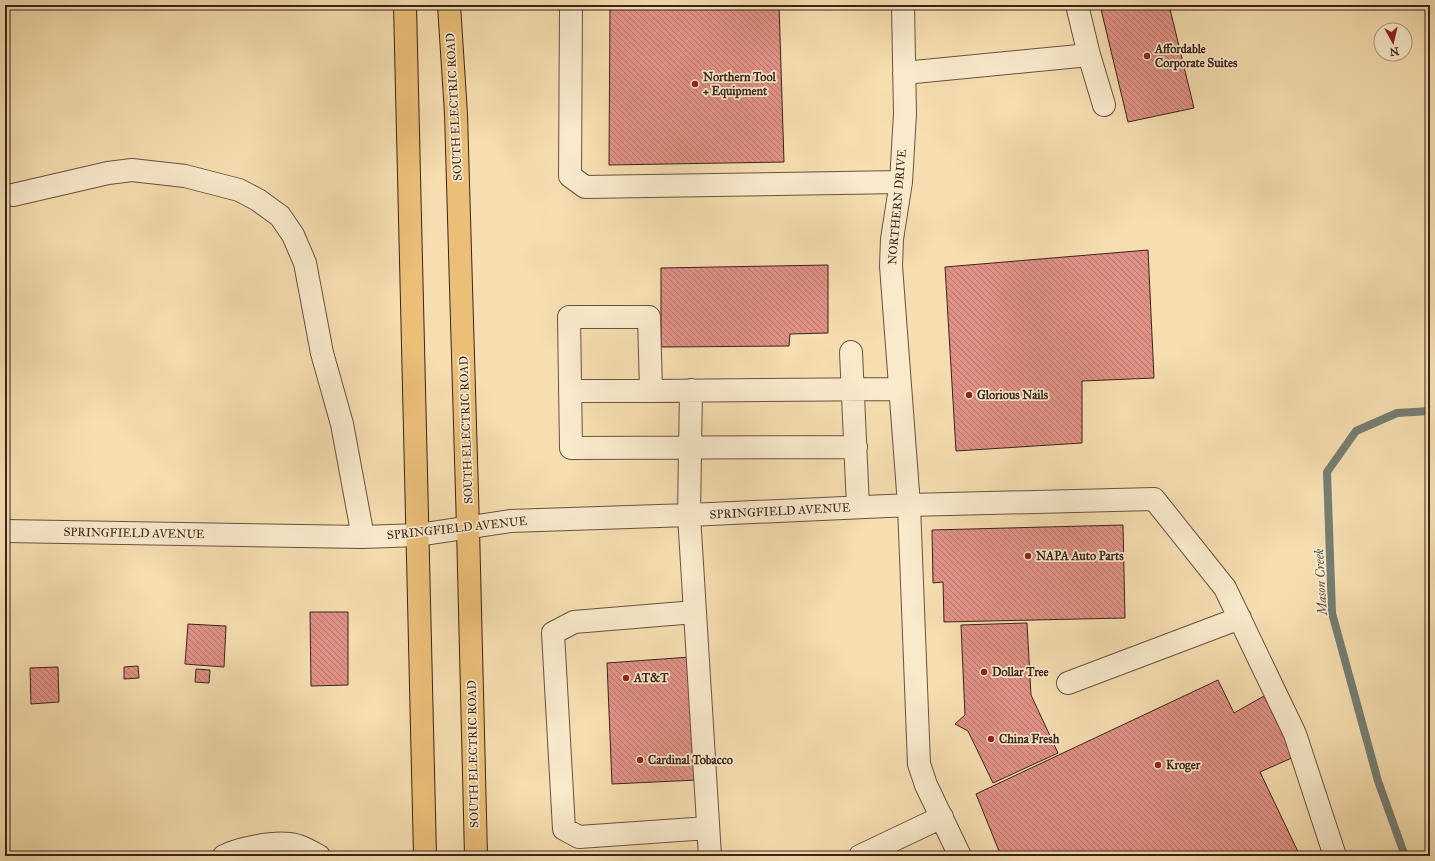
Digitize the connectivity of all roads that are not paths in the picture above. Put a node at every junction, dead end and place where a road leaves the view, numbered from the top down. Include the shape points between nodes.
1 (405, 5) edge
2 (449, 5) edge
3 (571, 5) edge
4 (903, 5) edge
5 (1077, 5) edge
6 (1089, 55) junction
7 (904, 73) junction
8 (1104, 105) dead end
9 (901, 182) junction
10 (13, 195) dead end
11 (851, 352) dead end
12 (691, 390) junction
13 (853, 390) junction
14 (900, 390) junction
15 (570, 391) junction
16 (651, 392) junction
17 (856, 447) junction
18 (690, 448) junction
19 (909, 505) junction
20 (858, 507) junction
21 (689, 515) junction
22 (468, 528) junction
23 (5, 531) edge
24 (418, 535) junction
25 (363, 537) junction
26 (695, 612) junction
27 (1240, 618) junction
28 (1068, 684) dead end
29 (942, 817) junction
30 (708, 828) junction
31 (224, 856) edge
32 (318, 856) edge
33 (425, 856) edge
34 (476, 856) edge
35 (710, 856) edge
36 (860, 856) edge
37 (960, 856) edge
38 (1335, 856) edge

1 - 24 main road
2 - 22 main road, SOUTH ELECTRIC ROAD via 456,114
3 - 9 street via 570,176 585,187
4 - 7 street, NORTHERN DRIVE
5 - 6 street
6 - 7 street
6 - 8 street
7 - 9 street, NORTHERN DRIVE via 905,114
9 - 14 street, NORTHERN DRIVE via 892,239 891,266
10 - 25 street via 132,170 185,176 239,190 280,216 293,236 305,263 322,353 342,424
11 - 13 street
12 - 13 street
12 - 16 street
12 - 18 street
13 - 14 street
13 - 17 street
14 - 19 street, NORTHERN DRIVE
15 - 16 street
15 - 16 street via 569,317 649,317
15 - 18 street via 571,448
17 - 18 street
17 - 20 street
18 - 21 street
19 - 20 street, SPRINGFIELD AVENUE
19 - 27 street, SPRINGFIELD AVENUE via 1154,499 1225,588
19 - 29 street, NORTHERN DRIVE via 919,764
20 - 21 street, SPRINGFIELD AVENUE
21 - 22 street, SPRINGFIELD AVENUE via 510,521
21 - 26 street
22 - 24 street, SPRINGFIELD AVENUE
22 - 34 main road, SOUTH ELECTRIC ROAD
23 - 25 street, SPRINGFIELD AVENUE
24 - 25 street, SPRINGFIELD AVENUE
24 - 33 main road
26 - 30 street
26 - 30 street via 574,622 553,633 564,829 579,837
27 - 28 street
27 - 38 street via 1295,734
29 - 36 street
29 - 37 street, NORTHERN DRIVE
30 - 35 street
31 - 32 street via 257,846 290,844 306,848

